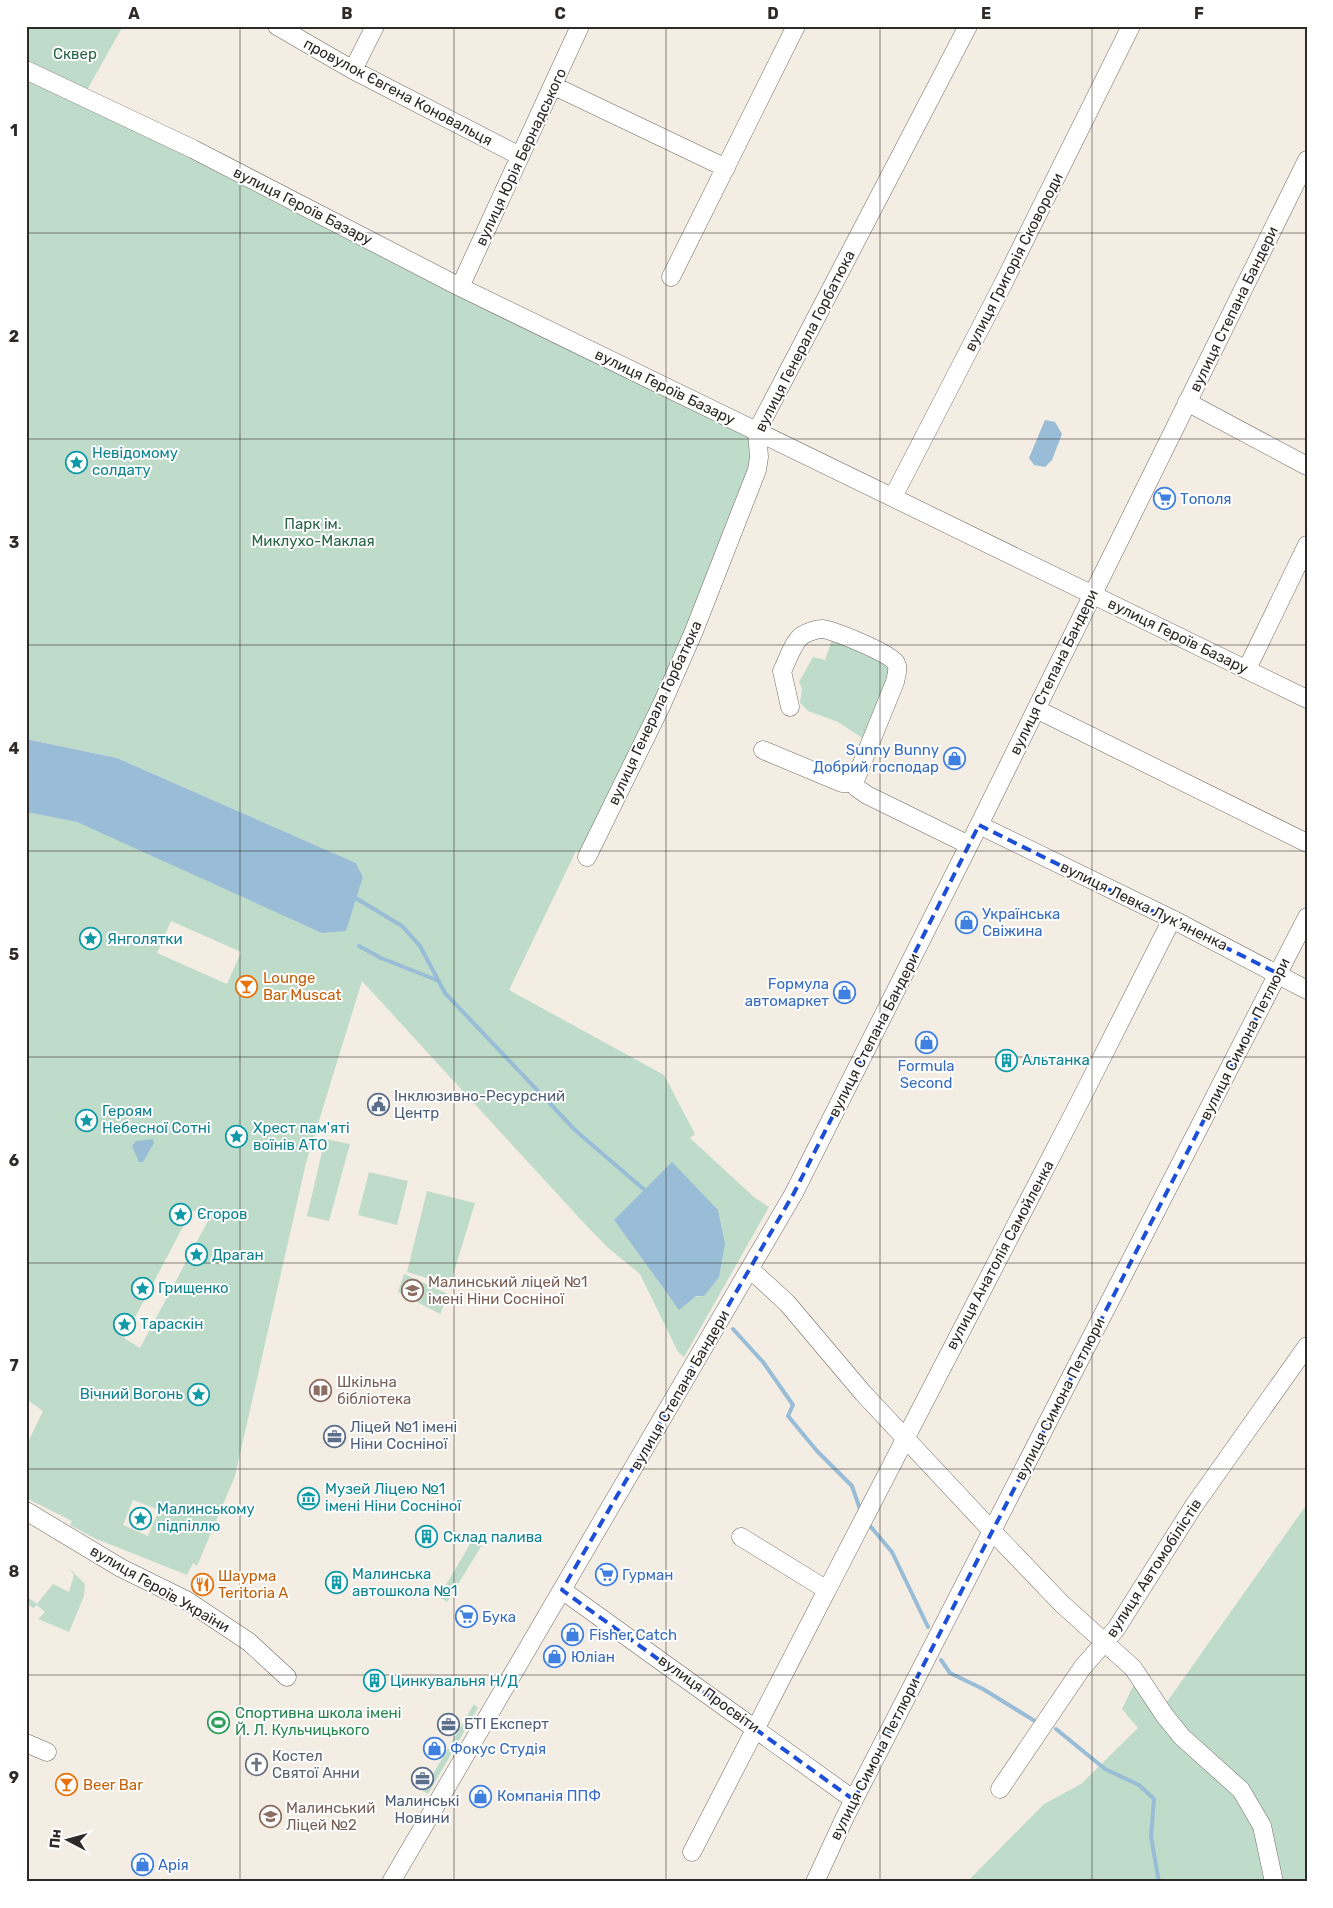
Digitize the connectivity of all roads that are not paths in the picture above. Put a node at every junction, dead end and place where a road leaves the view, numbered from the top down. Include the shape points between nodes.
1 (277, 26) edge
2 (375, 26) edge
3 (580, 26) edge
4 (796, 26) edge
5 (968, 26) edge
6 (1131, 26) edge
7 (26, 70) edge
8 (352, 70) junction
9 (554, 86) junction
10 (520, 156) junction
11 (1307, 160) edge
12 (726, 168) junction
13 (671, 277) dead end
14 (460, 287) junction
15 (1187, 402) junction
16 (757, 431) junction
17 (1307, 466) edge
18 (893, 497) junction
19 (1306, 547) edge
20 (1092, 594) junction
21 (1247, 669) junction
22 (1307, 699) edge
23 (790, 707) dead end
24 (1036, 709) junction
25 (763, 750) dead end
26 (854, 783) junction
27 (979, 825) junction
28 (1307, 843) edge
29 (969, 845) junction
30 (587, 857) dead end
31 (1307, 917) edge
32 (1172, 919) junction
33 (1279, 974) junction
34 (1307, 990) edge
35 (750, 1269) junction
36 (1307, 1346) edge
37 (905, 1436) junction
38 (26, 1510) edge
39 (992, 1531) junction
40 (741, 1537) dead end
41 (562, 1590) junction
42 (827, 1590) junction
43 (1104, 1642) junction
44 (287, 1676) dead end
45 (756, 1728) junction
46 (26, 1743) edge
47 (47, 1752) dead end
48 (1000, 1789) dead end
49 (854, 1800) junction
50 (692, 1852) dead end
51 (391, 1882) edge
52 (815, 1882) edge
53 (1274, 1882) edge

1 - 8 street, провулок Євгена Коновальця
2 - 8 street
3 - 9 street, вулиця Юрія Бернадського
4 - 12 street
5 - 16 street, вулиця Генерала Горбатюка
6 - 18 street, вулиця Григорія Сковороди
7 - 14 street, вулиця Героїв Базару via 193,149
8 - 10 street, провулок Євгена Коновальця
9 - 10 street, вулиця Юрія Бернадського
9 - 12 street
10 - 14 street, вулиця Юрія Бернадського
11 - 15 street, вулиця Степана Бандери
12 - 13 street
14 - 16 street, вулиця Героїв Базару
15 - 17 street
15 - 20 street, вулиця Степана Бандери
16 - 18 street, вулиця Героїв Базару
16 - 30 street, вулиця Генерала Горбатюка via 757,470 694,631
18 - 20 street, вулиця Героїв Базару
19 - 21 street
20 - 21 street, вулиця Героїв Базару
20 - 24 street, вулиця Степана Бандери
21 - 22 street, вулиця Героїв Базару
23 - 26 street via 782,671 802,635 822,629 882,652 895,661 895,682
24 - 27 street, вулиця Степана Бандери
24 - 28 street
25 - 26 street via 842,783
26 - 29 street via 867,794
27 - 29 street, вулиця Степана Бандери
27 - 32 street, вулиця Левка Лук'яненка
29 - 35 street, вулиця Степана Бандери via 809,1165
31 - 33 street, вулиця Симона Петлюри
32 - 33 street, вулиця Левка Лук'яненка
32 - 37 street, вулиця Анатолія Самойленка
33 - 34 street, вулиця Левка Лук'яненка
33 - 39 street, вулиця Симона Петлюри
35 - 37 street via 787,1303 857,1386
35 - 41 street, вулиця Степана Бандери
36 - 43 street, вулиця Автомобілістів via 1198,1499 1116,1629
37 - 39 street
37 - 42 street, вулиця Анатолія Самойленка
38 - 44 street, вулиця Героїв України via 121,1568 186,1600 249,1642
39 - 43 street via 1062,1604
39 - 49 street, вулиця Симона Петлюри
40 - 42 street
41 - 45 street, вулиця Просвіти
41 - 51 street, вулиця Степана Бандери
42 - 45 street, вулиця Анатолія Самойленка
43 - 48 street, вулиця Автомобілістів via 1078,1674
43 - 53 street via 1141,1677 1159,1709 1182,1737 1236,1784 1246,1797 1262,1826
45 - 49 street, вулиця Просвіти
45 - 50 street, вулиця Анатолія Самойленка
46 - 47 street
49 - 52 street, вулиця Симона Петлюри

